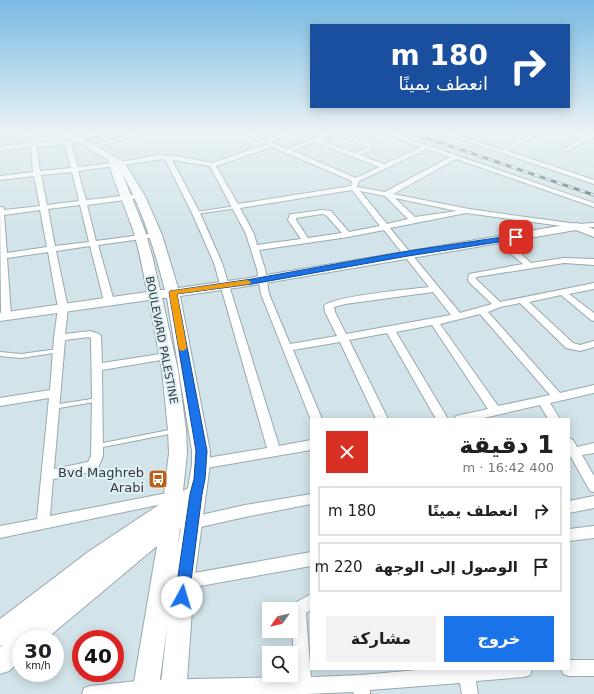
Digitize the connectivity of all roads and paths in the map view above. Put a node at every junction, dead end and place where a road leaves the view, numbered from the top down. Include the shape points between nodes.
1 (36, 164) edge
2 (74, 164) edge
3 (108, 164) edge
4 (117, 164) edge
5 (173, 164) edge
6 (203, 164) edge
7 (216, 164) edge
8 (315, 164) edge
9 (379, 164) edge
10 (390, 164) edge
11 (441, 164) edge
12 (476, 164) edge
13 (540, 164) edge
14 (212, 166) junction
15 (385, 167) junction
16 (76, 170) junction
17 (37, 174) junction
18 (0, 178) edge
19 (594, 182) edge
20 (355, 184) junction
21 (387, 194) junction
22 (133, 197) junction
23 (84, 203) junction
24 (594, 205) edge
25 (236, 207) junction
26 (44, 208) junction
27 (0, 209) edge
28 (469, 211) junction
29 (0, 213) edge
30 (196, 213) junction
31 (413, 220) junction
32 (594, 225) edge
33 (577, 226) junction
34 (386, 227) junction
35 (594, 233) edge
36 (348, 235) junction
37 (148, 236) junction
38 (500, 240) junction
39 (306, 241) junction
40 (93, 243) junction
41 (254, 248) junction
42 (51, 249) junction
43 (408, 254) junction
44 (2, 256) edge
45 (594, 262) edge
46 (530, 266) junction
47 (263, 280) junction
48 (225, 286) junction
49 (594, 286) edge
50 (436, 289) junction
51 (173, 292) junction
52 (562, 292) junction
53 (154, 295) junction
54 (522, 300) junction
55 (110, 301) junction
56 (498, 305) junction
57 (63, 308) junction
58 (482, 311) junction
59 (3, 316) edge
60 (458, 317) junction
61 (594, 318) edge
62 (434, 322) junction
63 (390, 330) junction
64 (59, 338) junction
65 (343, 338) junction
66 (594, 344) edge
67 (287, 348) junction
68 (58, 351) junction
69 (0, 354) edge
70 (167, 356) junction
71 (97, 367) junction
72 (594, 389) edge
73 (54, 393) junction
74 (558, 397) junction
75 (98, 400) junction
76 (0, 402) edge
77 (543, 402) junction
78 (53, 407) junction
79 (496, 412) junction
80 (316, 418) edge
81 (382, 418) edge
82 (441, 418) edge
83 (465, 418) edge
84 (553, 418) edge
85 (177, 430) junction
86 (310, 445) edge
87 (97, 446) junction
88 (594, 448) edge
89 (571, 449) edge
90 (274, 450) junction
91 (201, 464) junction
92 (48, 475) junction
93 (594, 487) edge
94 (310, 499) edge
95 (594, 502) edge
96 (570, 507) edge
97 (171, 509) junction
98 (194, 509) junction
99 (43, 523) junction
100 (0, 532) edge
101 (594, 532) edge
102 (570, 535) edge
103 (310, 559) edge
104 (183, 582) junction
105 (310, 602) edge
106 (39, 630) edge
107 (0, 634) edge
108 (12, 652) edge
109 (0, 662) edge
110 (570, 668) edge
111 (594, 668) edge
112 (512, 670) edge
113 (466, 674) junction
114 (304, 686) junction
115 (361, 689) edge
116 (146, 691) edge
117 (174, 691) edge
118 (262, 691) edge
119 (90, 694) edge
120 (470, 694) edge

1 - 17 street
2 - 16 street
3 - 16 street
4 - 22 street, BOULEVARD PALESTINE
5 - 30 street
6 - 14 street
7 - 14 street
8 - 20 street
9 - 15 street
10 - 15 street
11 - 21 street
12 - 24 street
13 - 19 street
14 - 25 street
15 - 20 street
16 - 17 street
16 - 23 street
17 - 18 street
17 - 26 street
20 - 21 street
20 - 25 street
20 - 34 street
21 - 28 street
21 - 31 street
22 - 23 street
22 - 37 street, BOULEVARD PALESTINE
23 - 26 street
23 - 40 street
25 - 30 lane
25 - 41 street
26 - 29 street
26 - 42 street
27 - 29 street
28 - 31 street
28 - 33 street
29 - 44 street
30 - 48 street
31 - 34 street
32 - 33 street
33 - 35 street
33 - 38 street
34 - 36 street
34 - 43 street
36 - 39 street
36 - 39 street via 328,212 293,216 292,220
37 - 40 street
37 - 51 street, BOULEVARD PALESTINE
37 - 53 street, BOULEVARD PALESTINE
38 - 43 street
38 - 46 street
39 - 41 street
40 - 42 street
40 - 55 street
41 - 47 street
42 - 44 street
42 - 57 street
43 - 47 street
43 - 50 street
44 - 59 street
45 - 46 street via 583,260
46 - 56 street via 472,276 472,280
47 - 48 street
47 - 67 street via 265,294
48 - 51 street
48 - 90 street
49 - 52 street
50 - 60 street
50 - 65 street via 330,305 330,312
51 - 53 street
51 - 91 street, BOULEVARD PALESTINE via 201,451
52 - 54 street
52 - 61 street
53 - 55 street
53 - 70 street, BOULEVARD PALESTINE
54 - 56 street
54 - 66 street via 570,346 580,348
55 - 57 street
56 - 58 street
57 - 59 street
57 - 64 street
58 - 60 street
58 - 74 street
60 - 62 street
62 - 63 street
62 - 79 street
63 - 65 street
63 - 82 street
64 - 68 street
64 - 71 street via 90,334 96,336
65 - 67 street
65 - 81 street
67 - 80 street
68 - 69 lane via 21,356
68 - 73 street
70 - 71 street
70 - 85 street, BOULEVARD PALESTINE
71 - 75 street
72 - 74 street
73 - 76 street
73 - 78 street
74 - 77 street
75 - 78 lane
75 - 87 street
77 - 79 street
77 - 84 street
78 - 92 street
79 - 83 street
85 - 87 lane
85 - 97 street, BOULEVARD PALESTINE via 178,453
86 - 90 street
87 - 92 street via 94,465
88 - 89 street
89 - 93 street
90 - 91 street
91 - 98 street, BOULEVARD PALESTINE
92 - 99 street
94 - 98 street via 245,510
95 - 96 street
97 - 98 street
97 - 99 street
97 - 106 street via 122,561
97 - 107 street via 118,543
97 - 116 street, BOULEVARD PALESTINE via 163,584
98 - 104 street, BOULEVARD PALESTINE
99 - 100 street
101 - 102 street
103 - 104 street
104 - 117 street, BOULEVARD PALESTINE
105 - 114 street via 298,612
108 - 109 street
110 - 111 street
112 - 113 street
113 - 115 street
113 - 120 street
114 - 115 street
114 - 118 street
116 - 117 street
116 - 119 street
117 - 118 street

